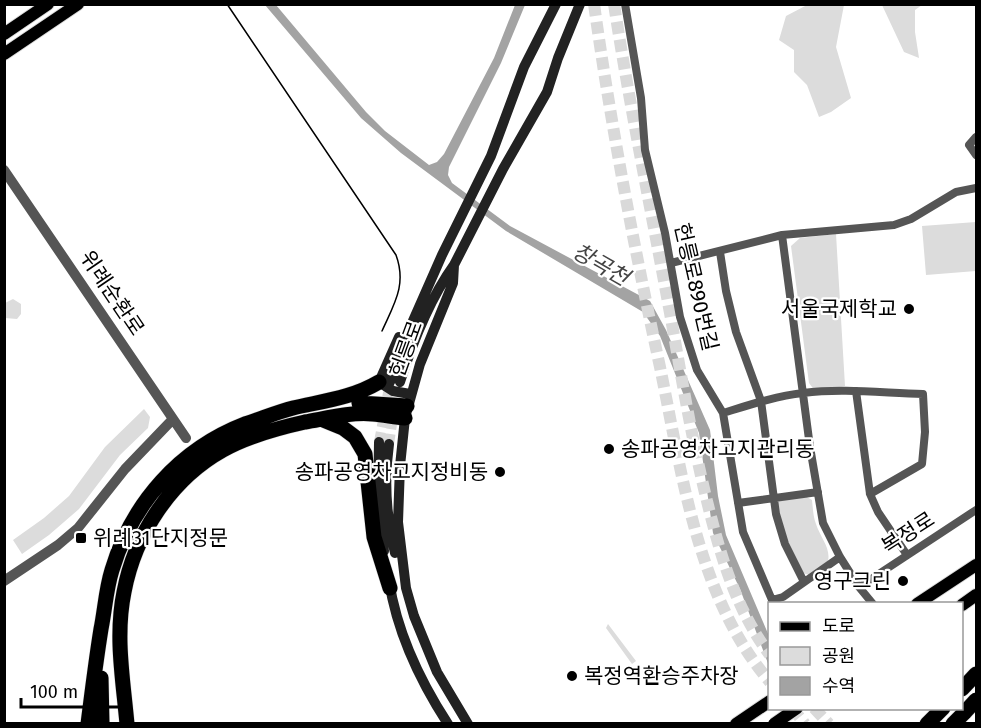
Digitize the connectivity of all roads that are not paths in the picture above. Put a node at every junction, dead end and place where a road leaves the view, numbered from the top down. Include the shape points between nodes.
1 (48, 4) edge
2 (78, 4) edge
3 (556, 4) edge
4 (580, 4) edge
5 (626, 4) edge
6 (4, 34) edge
7 (4, 54) edge
8 (976, 137) edge
9 (976, 155) edge
10 (4, 170) edge
11 (976, 188) edge
12 (782, 235) junction
13 (720, 252) junction
14 (671, 263) junction
15 (454, 265) junction
16 (390, 382) junction
17 (856, 391) junction
18 (803, 393) junction
19 (761, 402) junction
20 (408, 406) junction
21 (320, 411) junction
22 (723, 413) junction
23 (173, 419) junction
24 (186, 438) dead end
25 (818, 492) junction
26 (870, 494) junction
27 (775, 497) junction
28 (738, 503) junction
29 (976, 510) edge
30 (907, 555) junction
31 (840, 557) junction
32 (976, 565) edge
33 (4, 581) edge
34 (804, 582) junction
35 (859, 587) junction
36 (390, 588) junction
37 (406, 588) junction
38 (976, 595) edge
39 (871, 602) edge
40 (919, 602) edge
41 (963, 604) edge
42 (120, 619) junction
43 (101, 630) junction
44 (976, 674) edge
45 (963, 691) edge
46 (963, 694) edge
47 (976, 700) edge
48 (767, 703) edge
49 (794, 710) edge
50 (941, 710) edge
51 (971, 710) edge
52 (88, 723) edge
53 (102, 723) edge
54 (118, 723) edge
55 (127, 723) edge
56 (448, 723) edge
57 (468, 723) edge
58 (736, 723) edge
59 (774, 723) edge
60 (927, 723) edge
61 (953, 723) edge

1 - 6 main road
2 - 7 main road
3 - 16 main road via 524,67 482,177 442,255 422,284
4 - 15 main road, 헌릉로 via 547,92
5 - 14 street, 헌릉로890번길 via 645,150
8 - 9 street via 969,145
10 - 23 street, 위례순환로
11 - 12 street via 956,192 894,225
12 - 13 street
12 - 18 street
13 - 14 street
13 - 19 street via 736,332
14 - 22 street, 헌릉로890번길 via 680,317 697,370
15 - 16 main road
15 - 20 main road, 헌릉로 via 453,283 420,364
16 - 20 main road
16 - 21 highway
17 - 18 street
17 - 26 street
17 - 26 street via 923,394 922,464
18 - 19 street
18 - 25 street
19 - 22 street
19 - 27 street
20 - 21 highway via 373,414
20 - 37 main road, 헌릉로 via 398,522
21 - 36 highway via 355,437 365,453 374,537
21 - 42 highway via 231,446 175,489 154,515 140,542 126,581
21 - 43 highway via 291,409 226,432 169,473 141,508 119,550
22 - 28 street, 헌릉로890번길
23 - 24 street, 위례순환로
23 - 33 street via 125,469 78,528
25 - 27 street
25 - 31 street via 824,523
26 - 30 street
27 - 28 street
27 - 34 street via 785,544
28 - 34 street, 헌릉로890번길 via 743,532 772,600
29 - 30 street, 복정로
30 - 35 street, 복정로
31 - 34 street, 헌릉로890번길
31 - 35 street
32 - 40 main road
35 - 39 street
36 - 37 main road via 378,511 384,443 394,550
36 - 56 main road via 414,662
37 - 57 main road, 헌릉로 via 437,672
38 - 41 main road
42 - 54 highway via 115,654
42 - 55 highway via 119,650
43 - 52 highway
43 - 53 highway
44 - 45 highway
46 - 51 street
47 - 51 highway, bridge
48 - 58 main road
49 - 59 main road, bridge
50 - 60 highway
51 - 61 highway

